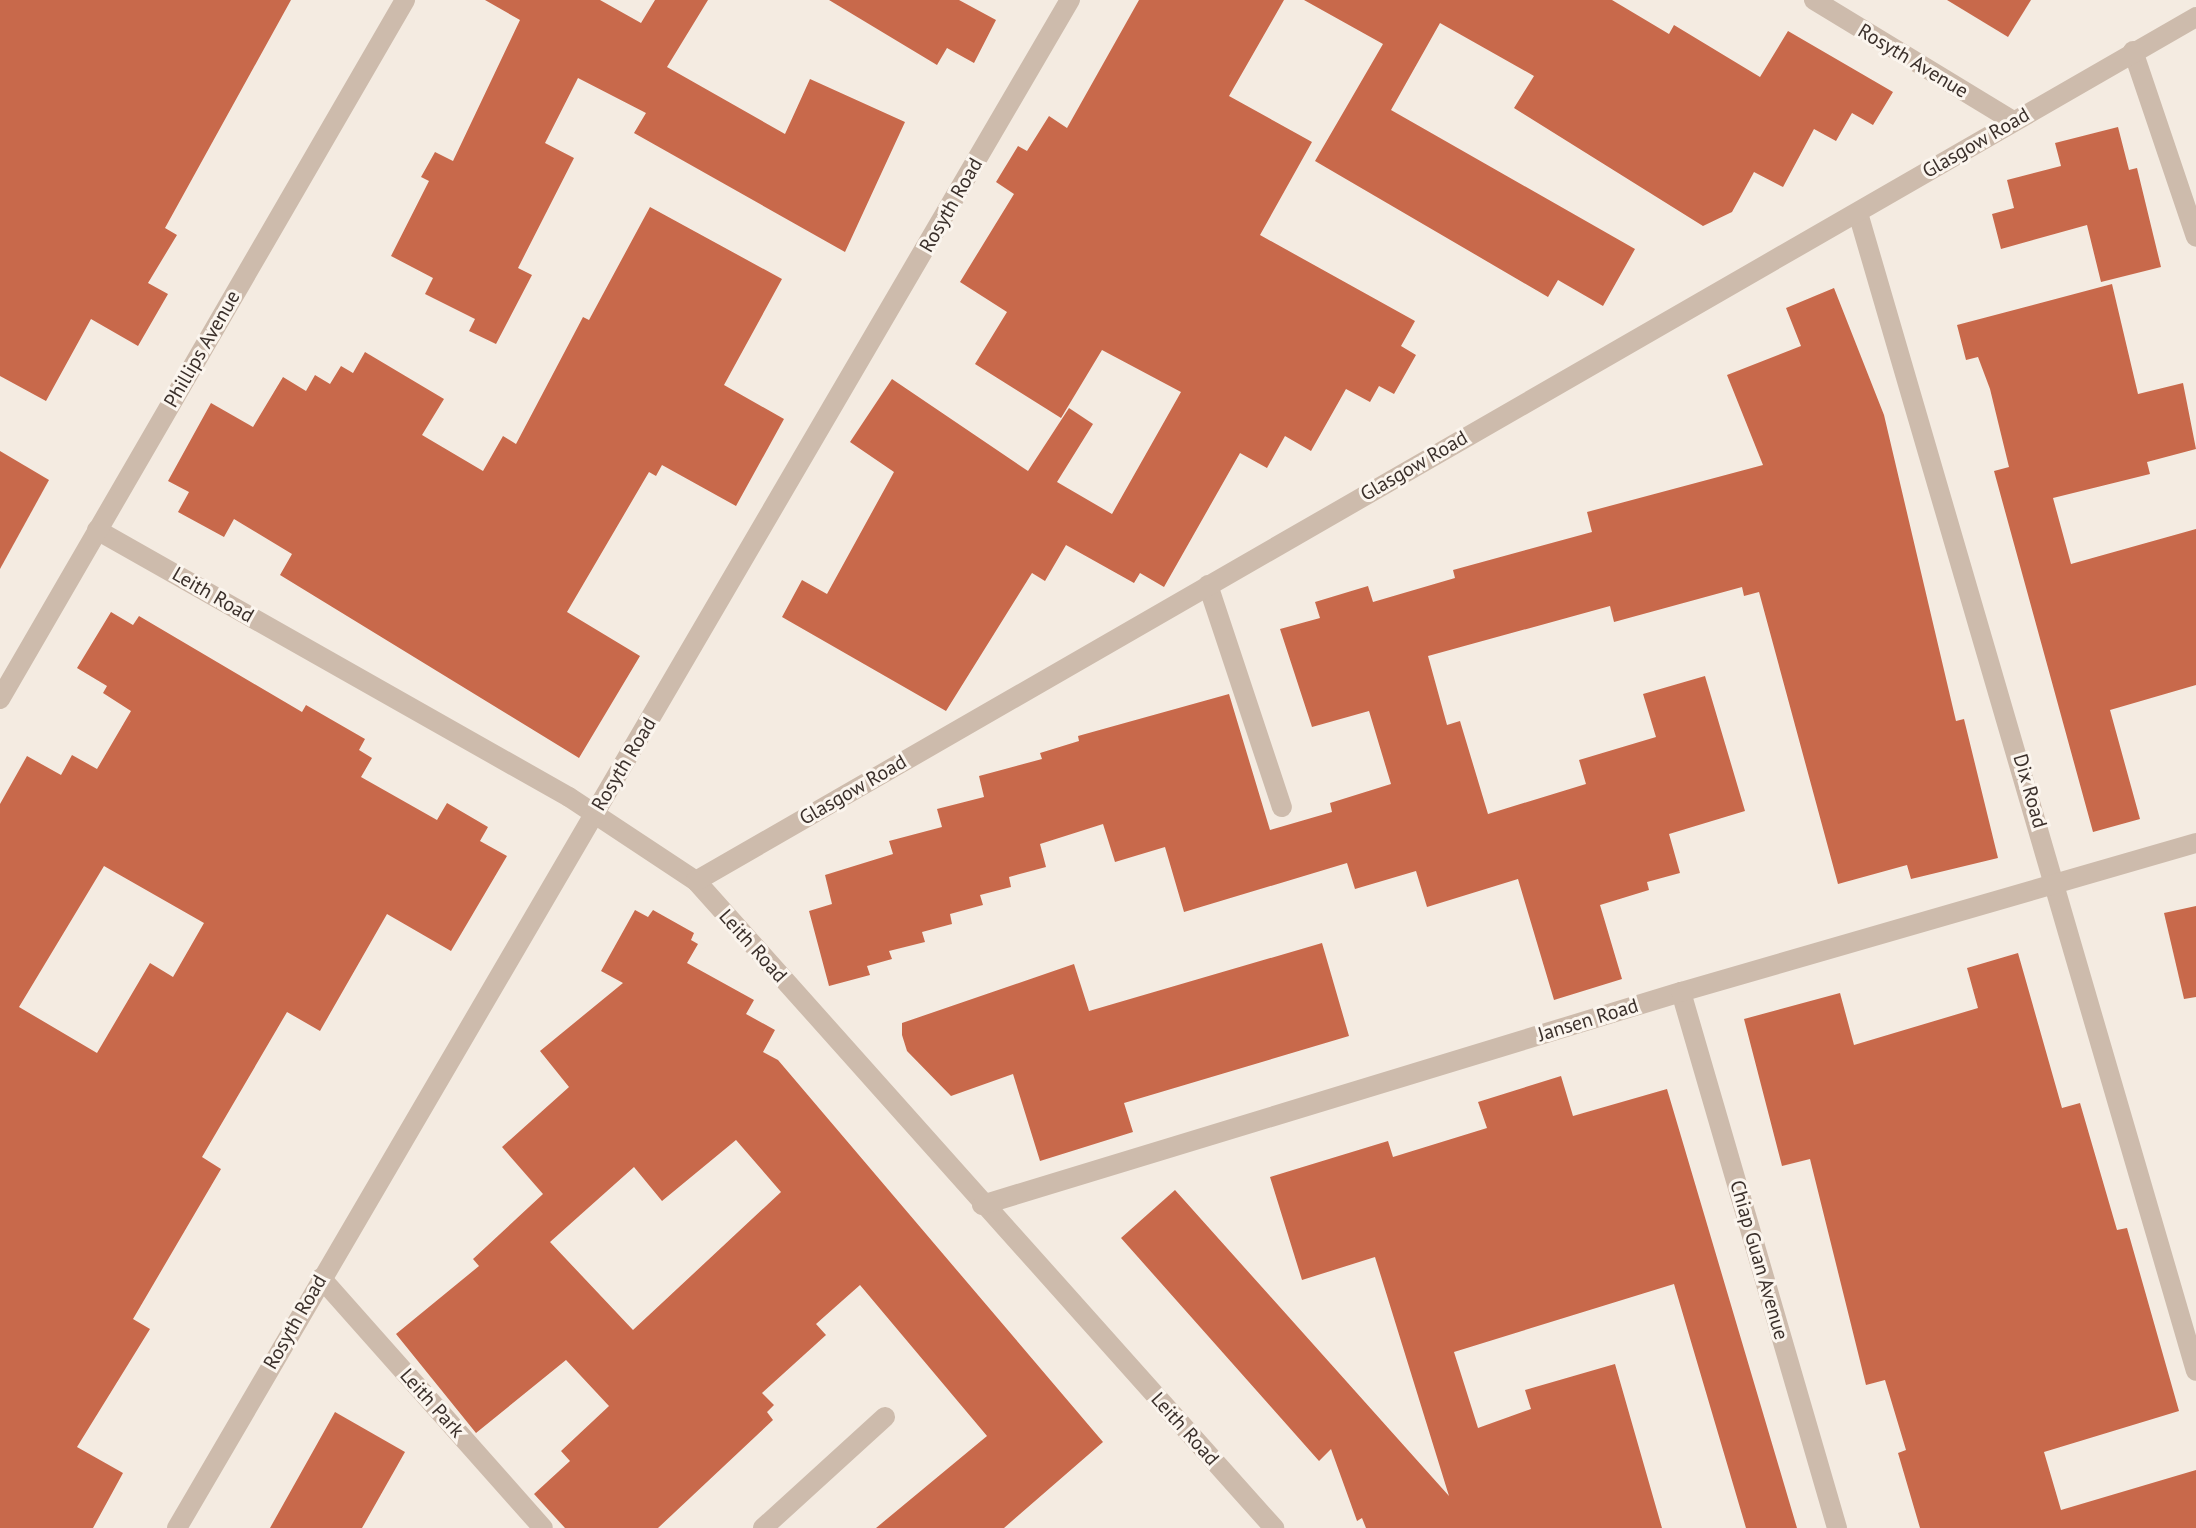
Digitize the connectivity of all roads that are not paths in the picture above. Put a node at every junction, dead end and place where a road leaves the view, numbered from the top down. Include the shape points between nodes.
1 (405, 0) edge
2 (1070, 0) edge
3 (1814, 0) edge
4 (2196, 17) edge
5 (2133, 51) junction
6 (2013, 121) junction
7 (1858, 213) junction
8 (2196, 237) edge
9 (97, 530) junction
10 (1208, 585) junction
11 (0, 699) edge
12 (1282, 807) dead end
13 (594, 813) junction
14 (2196, 843) edge
15 (696, 881) junction
16 (2058, 885) junction
17 (1681, 992) junction
18 (982, 1205) junction
19 (321, 1278) junction
20 (2196, 1371) edge
21 (885, 1417) dead end
22 (177, 1528) edge
23 (543, 1528) edge
24 (763, 1528) edge
25 (1274, 1528) edge
26 (1837, 1528) edge

1 - 9 street, Phillips Avenue
2 - 13 street, Rosyth Road
3 - 6 street, Rosyth Avenue
4 - 5 street, Glasgow Road
5 - 6 street, Glasgow Road
5 - 8 street
6 - 7 street, Glasgow Road
7 - 10 street, Glasgow Road
7 - 16 street, Dix Road
9 - 11 street, Phillips Avenue
9 - 13 street, Leith Road
10 - 12 street
10 - 15 street, Glasgow Road
13 - 15 street, Leith Road
13 - 19 street, Rosyth Road
14 - 16 street, Jansen Road
15 - 18 street, Leith Road
16 - 17 street, Jansen Road
16 - 20 street, Dix Road
17 - 18 street, Jansen Road
17 - 26 street, Chiap Guan Avenue
18 - 25 street, Leith Road
19 - 22 street, Rosyth Road
19 - 23 street, Leith Park
21 - 24 street

